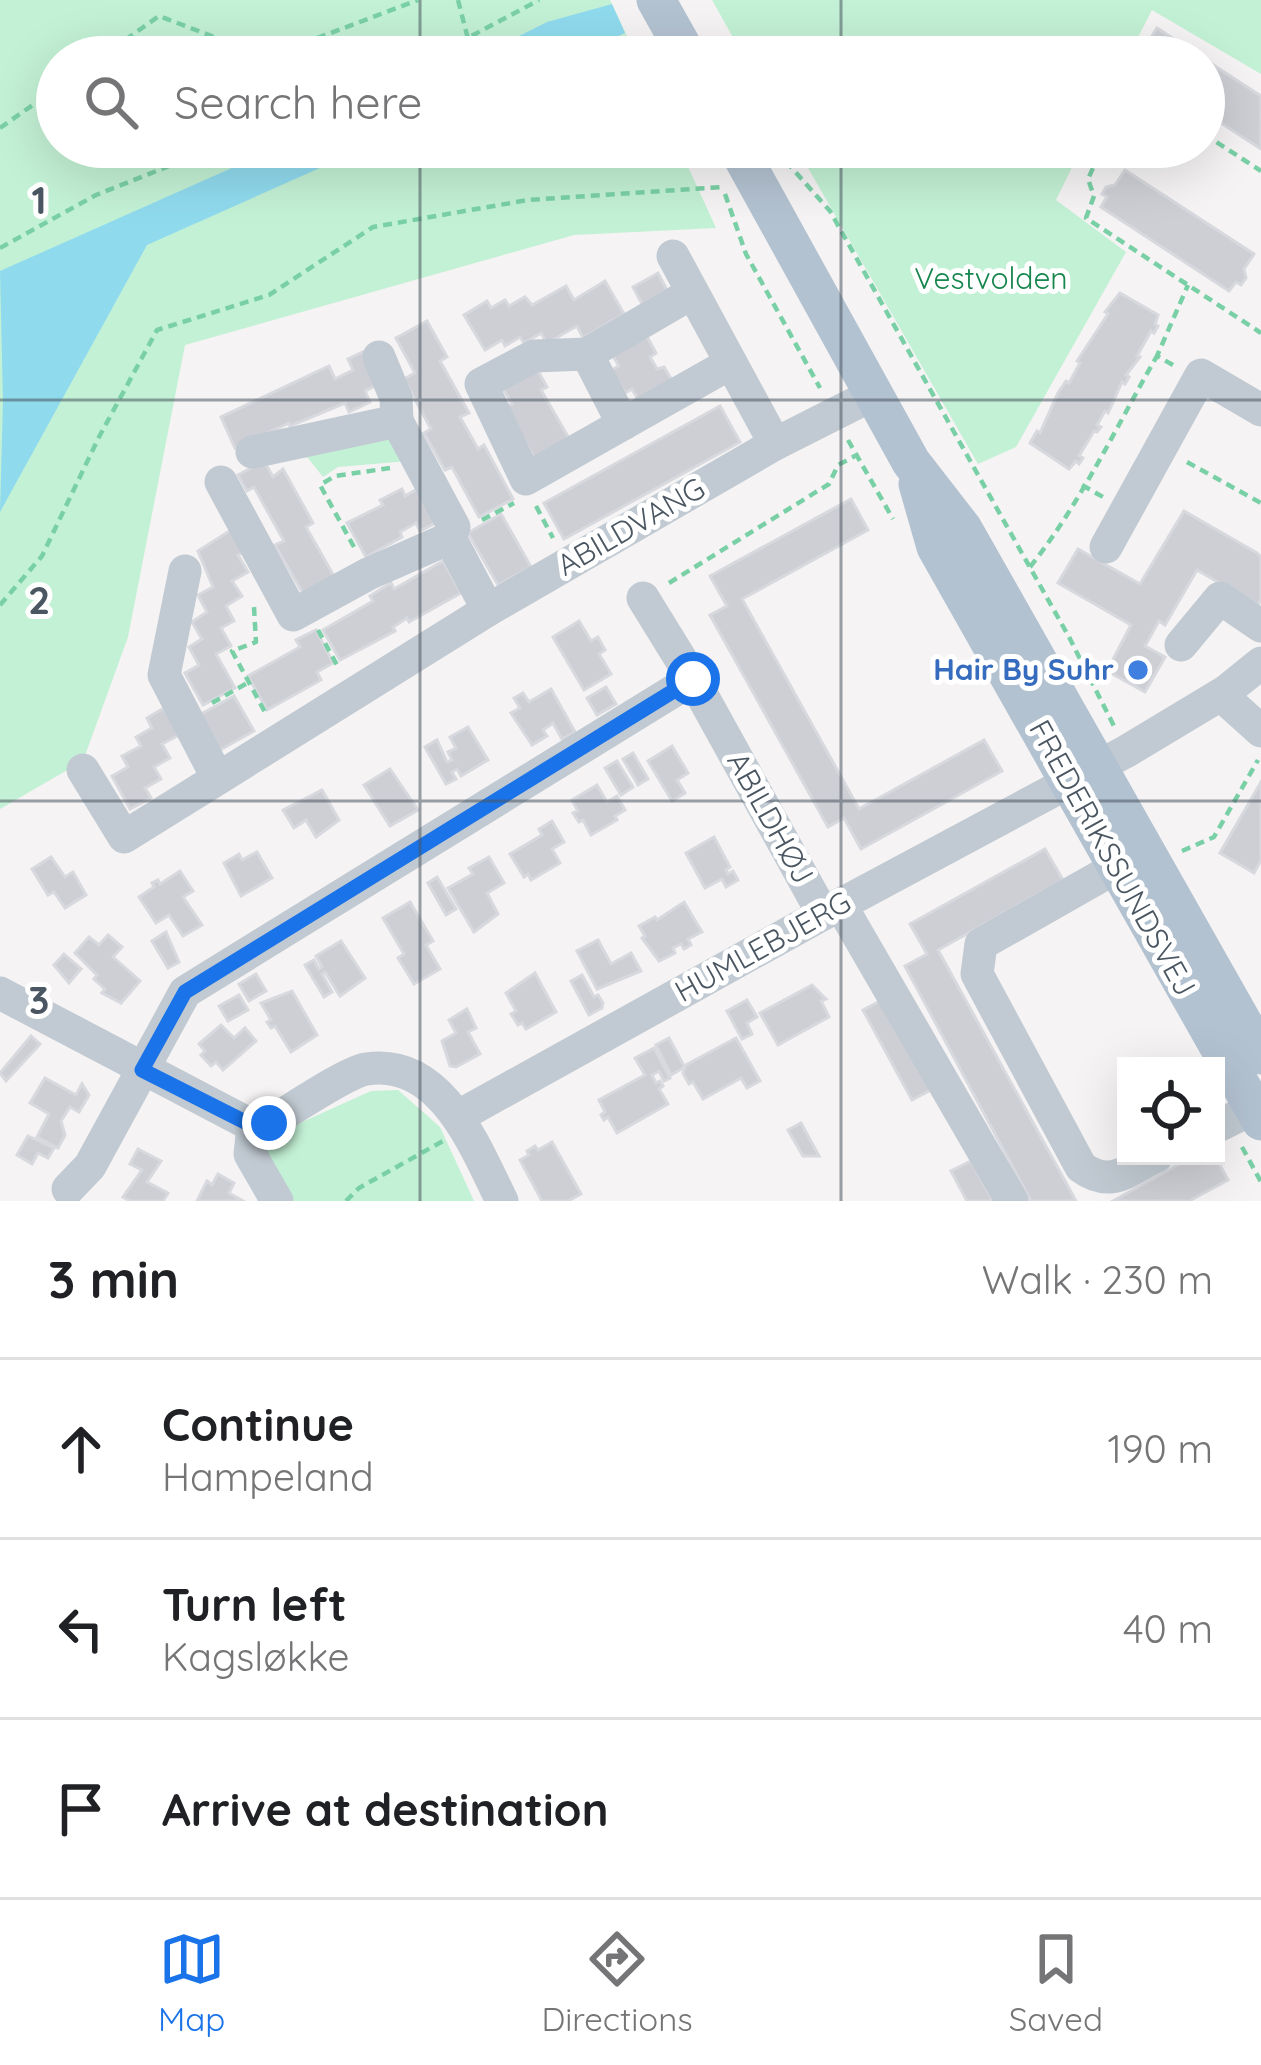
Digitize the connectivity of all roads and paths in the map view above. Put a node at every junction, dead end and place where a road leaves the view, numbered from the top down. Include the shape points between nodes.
1 (418, 0) edge
2 (458, 0) edge
3 (539, 0) edge
4 (656, 0) edge
5 (131, 36) edge
6 (211, 36) edge
7 (323, 36) edge
8 (467, 36) edge
9 (473, 36) edge
10 (676, 36) edge
11 (36, 103) edge
12 (0, 128) edge
13 (1225, 148) edge
14 (163, 168) edge
15 (749, 168) edge
16 (791, 168) edge
17 (1093, 168) edge
18 (1261, 173) edge
19 (722, 187) dead end
20 (0, 248) edge
21 (673, 256) dead end
22 (1188, 285) junction
23 (692, 293) junction
24 (1261, 319) edge
25 (1258, 331) edge
26 (587, 354) junction
27 (1156, 356) junction
28 (379, 357) dead end
29 (731, 363) junction
30 (1198, 380) junction
31 (874, 394) junction
32 (1261, 410) edge
33 (397, 421) junction
34 (623, 424) junction
35 (775, 444) junction
36 (1161, 448) junction
37 (251, 452) dead end
38 (856, 456) dead end
39 (419, 464) junction
40 (313, 472) dead end
41 (221, 482) dead end
42 (320, 485) junction
43 (1261, 502) edge
44 (450, 538) junction
45 (1106, 547) dead end
46 (568, 564) junction
47 (1030, 568) junction
48 (185, 572) dead end
49 (368, 574) junction
50 (643, 598) joint
51 (0, 605) edge
52 (296, 605) junction
53 (488, 610) junction
54 (1261, 626) edge
55 (1181, 645) dead end
56 (1261, 663) edge
57 (693, 679) junction
58 (249, 682) junction
59 (352, 693) junction
60 (1221, 695) junction
61 (186, 718) junction
62 (1261, 731) edge
63 (279, 739) junction
64 (1261, 755) edge
65 (1098, 767) junction
66 (83, 770) dead end
67 (217, 777) junction
68 (1188, 861) dead end
69 (1117, 867) junction
70 (831, 909) junction
71 (0, 993) edge
72 (1261, 1055) edge
73 (142, 1070) junction
74 (1240, 1119) edge
75 (462, 1122) junction
76 (253, 1126) junction
77 (1139, 1165) edge
78 (1261, 1182) edge
79 (68, 1189) dead end
80 (277, 1201) edge
81 (346, 1201) edge
82 (502, 1201) edge
83 (1012, 1201) edge

1 - 7 path
2 - 8 path
3 - 9 path
4 - 10 main road
5 - 6 path via 159,16
11 - 12 path
13 - 18 path
14 - 20 path
15 - 31 main road, FREDERIKSSUNDSVEJ
16 - 47 path via 830,211
17 - 22 path via 1086,218
19 - 51 path via 528,200 374,227 269,296 157,330 42,556
21 - 23 street
22 - 25 path
22 - 27 path
23 - 26 street
23 - 29 street
24 - 25 path
26 - 34 street
26 - 34 street via 534,356 481,384 526,478
27 - 30 path
27 - 47 path via 1065,522
28 - 33 street
29 - 34 street
29 - 35 street
30 - 32 street
30 - 36 street
31 - 35 street, ABILDVANG
31 - 65 main road, FREDERIKSSUNDSVEJ via 911,462 937,547
33 - 37 street
33 - 39 street
35 - 46 street, ABILDVANG
36 - 43 path
36 - 45 street
38 - 50 path via 838,465 829,484
39 - 42 path
39 - 44 street via 454,526
40 - 42 path
41 - 52 street
42 - 49 path
44 - 46 path via 531,498
44 - 49 street
44 - 53 street
46 - 53 street, ABILDVANG
47 - 65 path
48 - 61 street via 164,675
49 - 52 street
50 - 57 street, ABILDHØJ
52 - 58 path via 254,604 256,642 232,651
52 - 59 path
53 - 59 street, ABILDVANG
54 - 55 street via 1220,598
56 - 60 street, HUMLEBJERG
57 - 70 street, ABILDHØJ
57 - 73 street via 185,992
58 - 61 path
58 - 63 path
59 - 63 street, ABILDVANG
60 - 62 street
60 - 65 street, HUMLEBJERG
61 - 67 street
63 - 67 street, ABILDVANG
64 - 68 path via 1214,837 1182,851
65 - 69 main road, FREDERIKSSUNDSVEJ
65 - 70 street, HUMLEBJERG
65 - 72 main road, FREDERIKSSUNDSVEJ
66 - 67 street, ABILDVANG via 124,837
69 - 74 main road, FREDERIKSSUNDSVEJ
69 - 77 street via 981,944 976,974 1082,1167 1110,1179
70 - 75 street, HUMLEBJERG
70 - 83 street, ABILDHØJ
71 - 73 street
73 - 76 street
73 - 79 street via 90,1166
74 - 78 path
75 - 76 street via 430,1088 399,1072 364,1070
75 - 81 path
75 - 82 street
76 - 80 street via 250,1154

